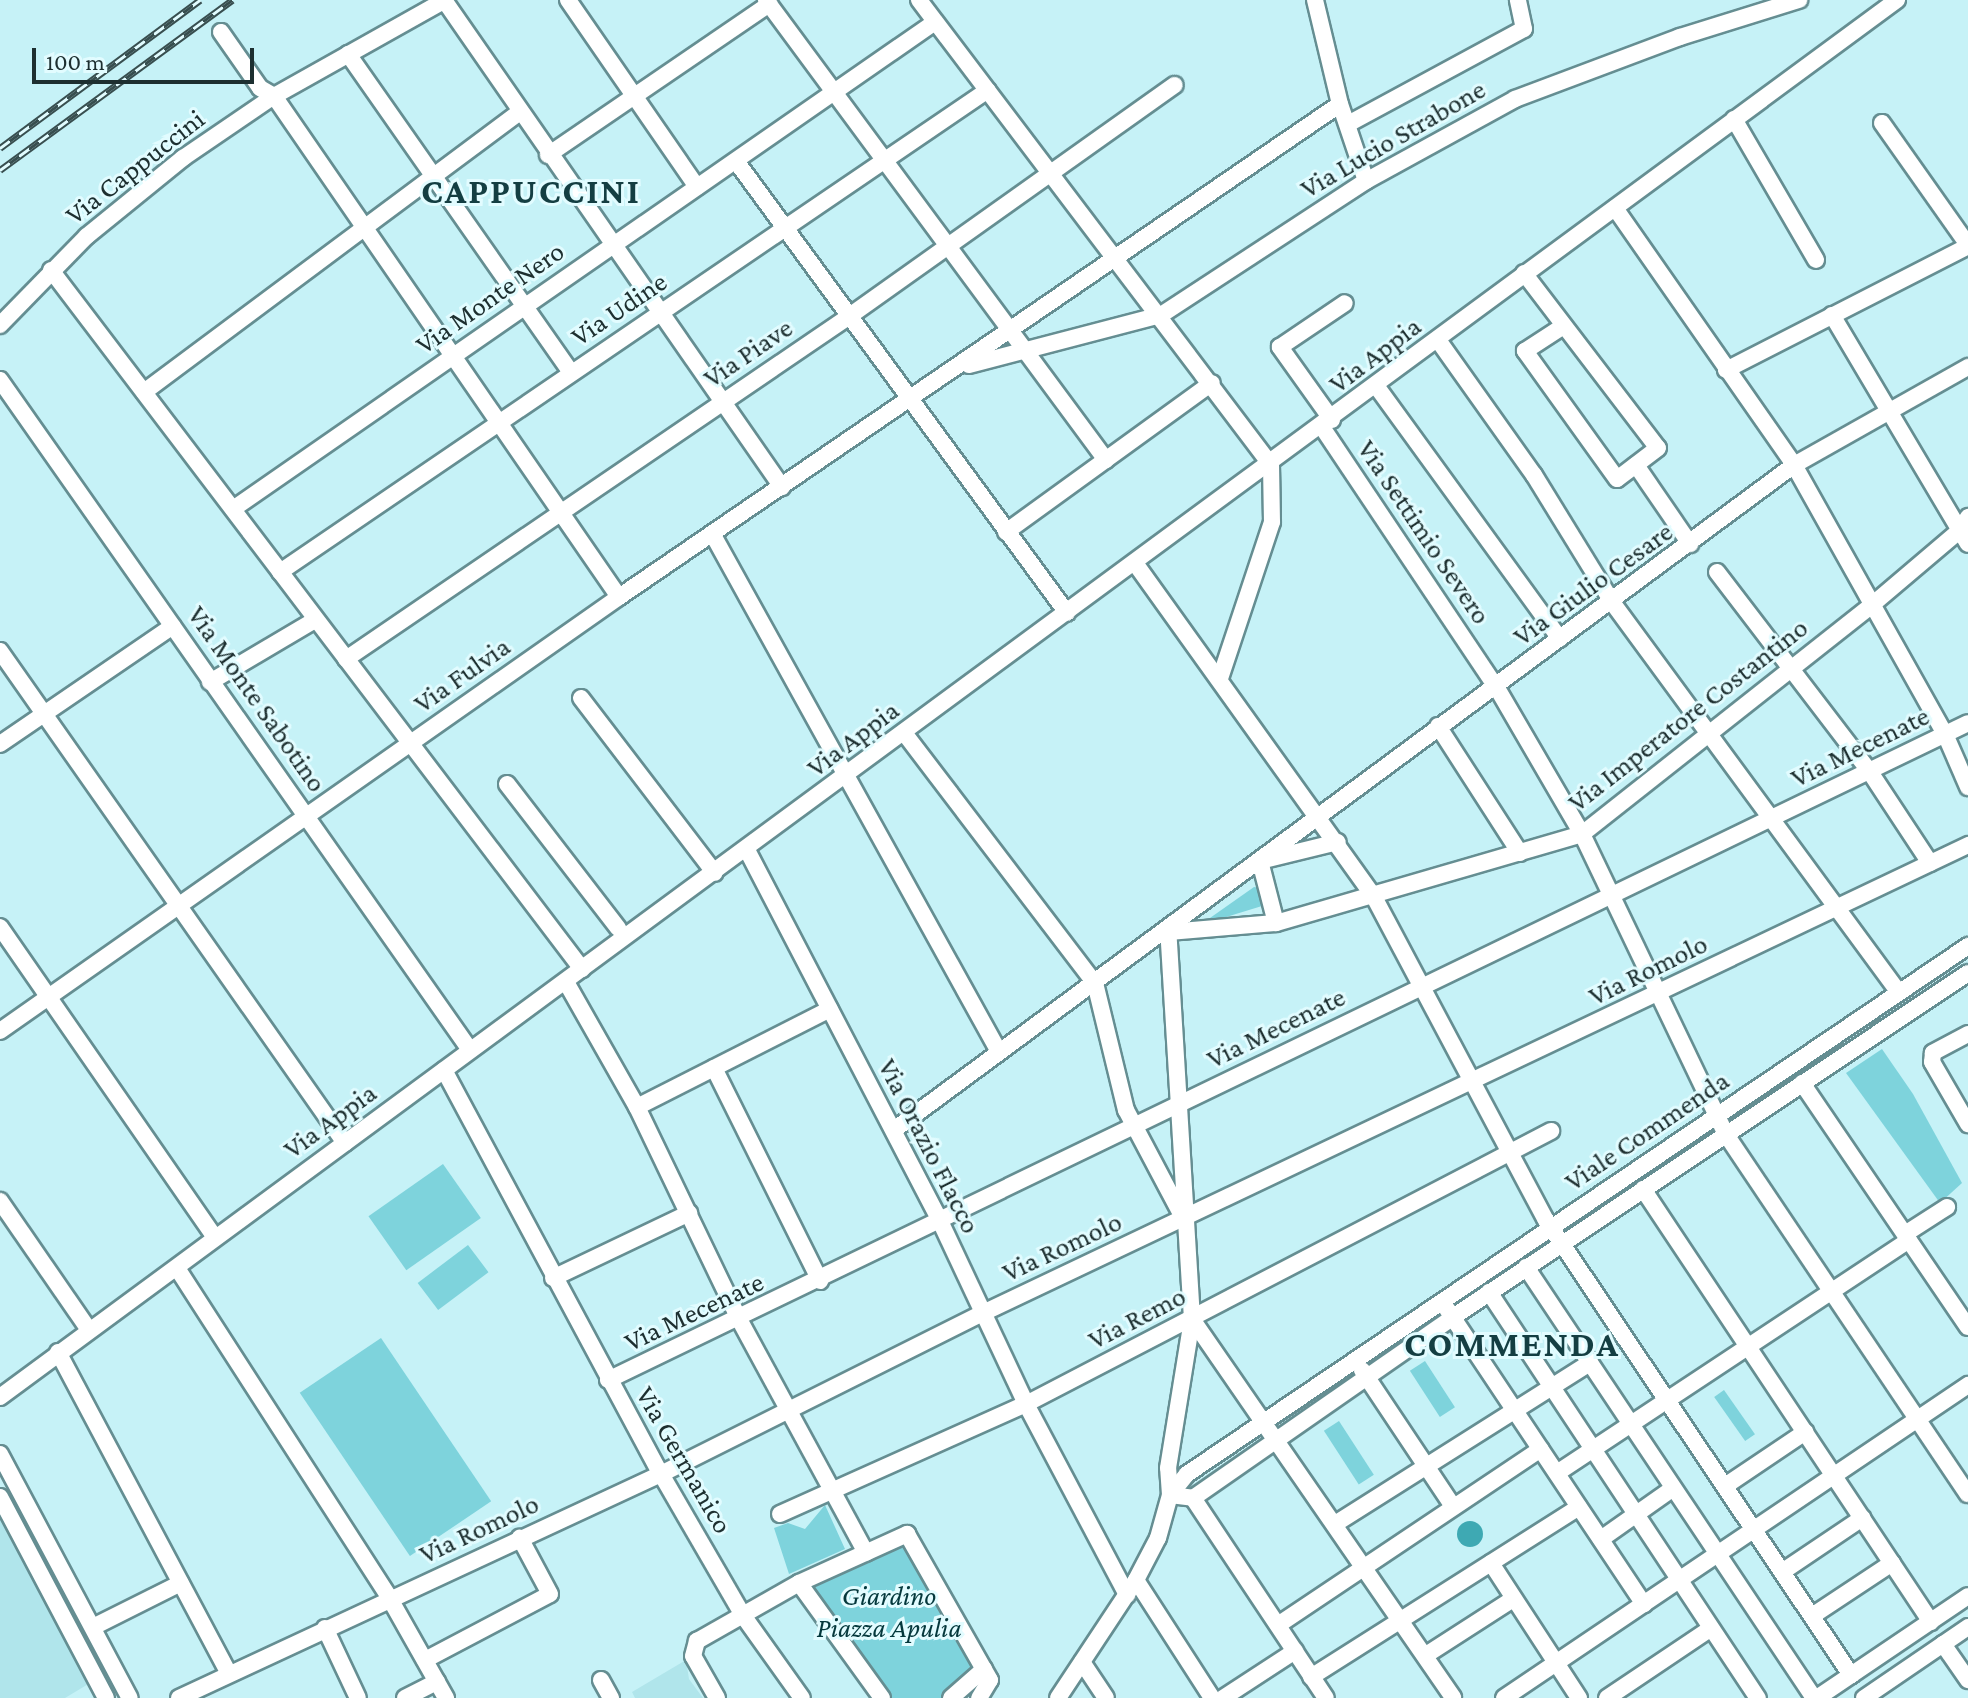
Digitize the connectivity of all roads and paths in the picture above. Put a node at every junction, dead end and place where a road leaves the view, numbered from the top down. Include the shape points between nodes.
1 (444, 0) edge
2 (568, 0) edge
3 (919, 0) edge
4 (1315, 0) edge
5 (1518, 0) edge
6 (1799, 0) edge
7 (1897, 0) edge
8 (768, 2) edge
9 (935, 22) junction
10 (221, 32) dead end
11 (348, 54) junction
12 (1175, 85) dead end
13 (988, 90) junction
14 (834, 93) junction
15 (274, 96) junction
16 (633, 96) junction
17 (1340, 104) junction
18 (520, 112) junction
19 (1734, 119) junction
20 (1882, 123) dead end
21 (1348, 124) junction
22 (548, 155) junction
23 (885, 160) junction
24 (736, 161) junction
25 (1052, 172) junction
26 (434, 176) junction
27 (1366, 181) junction
28 (697, 187) junction
29 (1615, 208) junction
30 (785, 228) junction
31 (366, 229) junction
32 (614, 243) junction
33 (950, 245) junction
34 (1968, 246) edge
35 (1117, 258) junction
36 (1816, 260) dead end
37 (51, 270) junction
38 (1524, 273) junction
39 (1345, 303) dead end
40 (524, 305) junction
41 (663, 312) junction
42 (851, 315) junction
43 (1161, 315) junction
44 (1832, 315) junction
45 (0, 325) edge
46 (1562, 327) junction
47 (1013, 329) junction
48 (1438, 340) junction
49 (1028, 350) junction
50 (452, 357) junction
51 (959, 367) junction
52 (1968, 367) edge
53 (1726, 370) junction
54 (571, 373) junction
55 (0, 380) edge
56 (1212, 383) junction
57 (1377, 387) junction
58 (144, 392) junction
59 (911, 399) junction
60 (723, 401) junction
61 (1887, 411) junction
62 (1327, 423) junction
63 (499, 425) junction
64 (1106, 460) junction
65 (1271, 465) junction
66 (1636, 465) junction
67 (1794, 465) junction
68 (782, 487) junction
69 (233, 509) junction
70 (559, 511) junction
71 (1965, 531) edge
72 (1006, 532) junction
73 (713, 535) junction
74 (1690, 544) junction
75 (1135, 563) junction
76 (280, 572) junction
77 (1717, 572) dead end
78 (619, 597) junction
79 (1612, 602) junction
80 (1873, 604) junction
81 (1067, 613) junction
82 (315, 620) junction
83 (173, 626) junction
84 (1560, 639) junction
85 (0, 651) edge
86 (346, 659) junction
87 (1789, 666) junction
88 (1220, 678) junction
89 (210, 682) junction
90 (1497, 688) junction
91 (581, 698) dead end
92 (44, 714) junction
93 (1968, 723) edge
94 (1438, 726) junction
95 (1707, 732) junction
96 (905, 734) junction
97 (1945, 734) junction
98 (0, 744) edge
99 (409, 744) junction
100 (1870, 772) junction
101 (845, 777) junction
102 (507, 784) dead end
103 (1968, 787) edge
104 (1319, 814) junction
105 (1770, 818) junction
106 (309, 819) junction
107 (1582, 834) junction
108 (1338, 842) junction
109 (1968, 845) edge
110 (747, 850) junction
111 (1520, 853) junction
112 (1260, 861) junction
113 (1930, 863) junction
114 (715, 873) junction
115 (1373, 895) junction
116 (1609, 896) junction
117 (178, 907) junction
118 (1837, 908) junction
119 (1276, 923) junction
120 (0, 927) edge
121 (618, 928) dead end
122 (1168, 932) junction
123 (1968, 946) edge
124 (582, 969) junction
125 (1968, 973) edge
126 (566, 982) junction
127 (1095, 983) junction
128 (1420, 987) junction
129 (1899, 992) junction
130 (1655, 996) junction
131 (48, 998) junction
132 (830, 1009) junction
133 (0, 1031) edge
134 (1968, 1034) edge
135 (470, 1050) junction
136 (998, 1050) junction
137 (714, 1068) junction
138 (444, 1070) junction
139 (1472, 1083) junction
140 (1802, 1083) junction
141 (1178, 1105) junction
142 (637, 1107) junction
143 (1717, 1115) junction
144 (1968, 1124) edge
145 (1134, 1127) junction
146 (894, 1130) junction
147 (1551, 1131) dead end
148 (1725, 1133) junction
149 (345, 1143) junction
150 (1510, 1152) junction
151 (1643, 1189) junction
152 (0, 1201) edge
153 (1947, 1207) dead end
154 (689, 1213) junction
155 (1183, 1219) junction
156 (940, 1221) junction
157 (1551, 1228) junction
158 (215, 1237) junction
159 (1907, 1237) junction
160 (1561, 1244) junction
161 (1526, 1267) junction
162 (177, 1268) junction
163 (553, 1278) junction
164 (820, 1281) junction
165 (1489, 1292) junction
166 (1832, 1292) junction
167 (1448, 1310) junction
168 (983, 1313) junction
169 (739, 1319) junction
170 (1192, 1319) junction
171 (1968, 1327) edge
172 (89, 1330) junction
173 (1748, 1347) junction
174 (58, 1352) junction
175 (1356, 1362) junction
176 (1590, 1363) junction
177 (1367, 1376) junction
178 (608, 1380) junction
179 (1968, 1385) edge
180 (1551, 1389) junction
181 (0, 1397) edge
182 (1669, 1400) junction
183 (1026, 1404) junction
184 (789, 1411) junction
185 (1516, 1412) junction
186 (1917, 1418) junction
187 (1265, 1421) junction
188 (1631, 1426) junction
189 (1805, 1432) junction
190 (1276, 1437) junction
191 (1541, 1449) junction
192 (1592, 1451) junction
193 (0, 1454) edge
194 (1427, 1466) junction
195 (1557, 1473) junction
196 (661, 1474) junction
197 (1833, 1474) junction
198 (1725, 1486) junction
199 (1672, 1489) junction
200 (832, 1491) junction
201 (1968, 1494) edge
202 (1170, 1495) junction
203 (0, 1497) edge
204 (1193, 1498) junction
205 (1452, 1505) junction
206 (1579, 1507) junction
207 (780, 1514) dead end
208 (1635, 1516) junction
209 (1862, 1518) junction
210 (1335, 1524) junction
211 (1754, 1530) junction
212 (520, 1538) junction
213 (1601, 1539) junction
214 (866, 1553) junction
215 (1716, 1556) junction
216 (1491, 1563) junction
217 (1892, 1563) junction
218 (1363, 1564) junction
219 (1782, 1572) junction
220 (1136, 1580) junction
221 (1679, 1581) junction
222 (181, 1583) junction
223 (799, 1583) junction
224 (1127, 1595) junction
225 (1968, 1596) edge
226 (390, 1599) junction
227 (1513, 1599) junction
228 (1644, 1604) junction
229 (742, 1614) junction
230 (1812, 1616) junction
231 (1402, 1620) junction
232 (1931, 1622) junction
233 (1278, 1625) junction
234 (93, 1627) junction
235 (1968, 1627) edge
236 (325, 1628) junction
237 (1711, 1628) junction
238 (1943, 1644) junction
239 (1295, 1651) junction
240 (1426, 1655) junction
241 (425, 1660) junction
242 (1082, 1662) junction
243 (1555, 1663) junction
244 (984, 1669) junction
245 (229, 1673) junction
246 (1851, 1675) junction
247 (1311, 1677) junction
248 (601, 1680) dead end
249 (1968, 1680) edge
250 (437, 1682) junction
251 (103, 1697) edge
252 (1510, 1697) edge
253 (130, 1698) edge
254 (179, 1698) edge
255 (358, 1698) edge
256 (405, 1698) edge
257 (446, 1698) edge
258 (611, 1698) edge
259 (717, 1698) edge
260 (802, 1698) edge
261 (882, 1698) edge
262 (951, 1698) edge
263 (979, 1698) edge
264 (1058, 1698) edge
265 (1106, 1698) edge
266 (1212, 1698) edge
267 (1223, 1698) edge
268 (1326, 1698) edge
269 (1453, 1698) edge
270 (1579, 1698) edge
271 (1607, 1698) edge
272 (1758, 1698) edge
273 (1816, 1698) edge
274 (1864, 1698) edge

1 - 11 street, Via Cappuccini
1 - 18 street
2 - 16 street
3 - 9 street
4 - 17 street
5 - 21 street via 1524,29
6 - 27 street, Via Lucio Strabone via 1680,37 1515,99
7 - 19 street, Via Appia
8 - 14 street
8 - 16 street
9 - 13 street
9 - 14 street, Via Monte Nero
10 - 15 street via 260,88
11 - 15 street, Via Cappuccini
11 - 26 street
12 - 25 street, Via Piave
13 - 23 street, Via Udine
13 - 25 street
14 - 23 street
14 - 24 street, Via Monte Nero
15 - 31 street
15 - 37 street, Via Cappuccini via 183,158
16 - 22 street
16 - 28 street
17 - 21 street
17 - 35 street, Via Fulvia
18 - 22 street
18 - 26 street
19 - 29 street, Via Appia
19 - 36 street
20 - 34 street
21 - 27 street
22 - 32 street
23 - 30 street, Via Udine
23 - 33 street
24 - 28 street, Via Monte Nero
24 - 30 street
25 - 33 street, Via Piave
25 - 35 street
26 - 31 street
26 - 40 street
27 - 43 street, Via Lucio Strabone
28 - 32 street, Via Monte Nero
29 - 38 street, Via Appia
29 - 53 street
30 - 41 street, Via Udine
30 - 42 street
31 - 50 street
31 - 58 street
32 - 40 street, Via Monte Nero
32 - 41 street
33 - 42 street, Via Piave
33 - 47 street
34 - 44 street
35 - 43 street
35 - 47 street, Via Fulvia
37 - 45 street, Via Cappuccini
37 - 58 street
38 - 46 street
38 - 48 street, Via Appia
39 - 62 street, Via Settimio Severo via 1280,347
40 - 50 street, Via Monte Nero
40 - 54 street
41 - 54 street, Via Udine
41 - 60 street
42 - 59 street
42 - 60 street, Via Piave
43 - 49 street, Via Lucio Strabone
43 - 56 street
44 - 53 street
44 - 61 street
46 - 66 street via 1658,448
46 - 66 street via 1525,351 1617,479
47 - 49 street
47 - 51 street, Via Fulvia
48 - 57 street, Via Appia
48 - 79 street via 1534,475
49 - 51 street, Via Fulvia
49 - 64 street
50 - 63 street
50 - 69 street, Via Monte Nero
51 - 59 street, Via Fulvia
52 - 61 street, Via Giulio Cesare
53 - 67 street
54 - 63 street, Via Udine
55 - 83 street, Via Monte Sabotino
56 - 64 street
56 - 65 street
57 - 62 street, Via Appia
57 - 84 street
58 - 69 street
59 - 68 street, Via Fulvia
59 - 72 street
60 - 68 street
60 - 70 street, Via Piave
61 - 67 street, Via Giulio Cesare
61 - 71 street
62 - 65 street, Via Appia
62 - 90 street, Via Settimio Severo
63 - 70 street
63 - 76 street, Via Udine
64 - 72 street
65 - 75 street, Via Appia
65 - 88 street via 1272,522
66 - 74 street
67 - 74 street, Via Giulio Cesare
67 - 80 street
68 - 73 street, Via Fulvia
69 - 76 street
70 - 78 street
70 - 86 street, Via Piave
71 - 80 street, Via Imperatore Costantino
72 - 81 street
73 - 78 street, Via Fulvia
73 - 101 street
74 - 79 street, Via Giulio Cesare
75 - 81 street, Via Appia
75 - 88 street
76 - 82 street
77 - 87 street
78 - 99 street, Via Fulvia
79 - 84 street, Via Giulio Cesare
79 - 95 street
80 - 87 street, Via Imperatore Costantino
80 - 97 street
81 - 96 street, Via Appia
82 - 86 street
82 - 89 street
83 - 89 street, Via Monte Sabotino
83 - 92 street
84 - 90 street, Via Giulio Cesare
85 - 92 street
86 - 99 street
87 - 95 street, Via Imperatore Costantino
87 - 100 street
88 - 104 street
89 - 106 street, Via Monte Sabotino
90 - 94 street, Via Giulio Cesare
90 - 107 street, Via Settimio Severo
91 - 114 street
92 - 98 street
92 - 117 street
93 - 97 street, Via Mecenate
94 - 104 street, Via Giulio Cesare
94 - 111 street
95 - 105 street
95 - 107 street, Via Imperatore Costantino
96 - 101 street, Via Appia
96 - 127 street
97 - 100 street, Via Mecenate
97 - 103 street
99 - 106 street, Via Fulvia
99 - 124 street
100 - 105 street, Via Mecenate
100 - 113 street
101 - 110 street, Via Appia
101 - 136 street
102 - 121 street
104 - 108 street
104 - 112 street, Via Giulio Cesare
105 - 116 street, Via Mecenate
105 - 118 street
106 - 117 street, Via Fulvia
106 - 135 street, Via Monte Sabotino
107 - 111 street, Via Imperatore Costantino
107 - 116 street, Via Settimio Severo
108 - 112 street, Via Giulio Cesare
108 - 115 street
109 - 113 street, Via Romolo
110 - 114 street, Via Appia
110 - 132 street, Via Orazio Flacco
111 - 115 street, Via Imperatore Costantino
112 - 119 street
112 - 122 street, Via Giulio Cesare
113 - 118 street, Via Romolo
114 - 124 street, Via Appia
115 - 119 street, Via Imperatore Costantino
115 - 128 street
116 - 128 street, Via Mecenate
116 - 130 street, Via Settimio Severo
117 - 131 street, Via Fulvia
117 - 149 street
118 - 129 street
118 - 130 street, Via Romolo
119 - 122 street, Via Imperatore Costantino
120 - 131 street
122 - 127 street, Via Giulio Cesare
122 - 141 street
123 - 129 street, Viale Commenda
124 - 126 street, Via Appia
125 - 140 street, Viale Commenda
126 - 135 street, Via Appia
126 - 142 street
127 - 136 street, Via Giulio Cesare
127 - 145 street
128 - 139 street
128 - 141 street, Via Mecenate
129 - 143 street, Viale Commenda
130 - 139 street, Via Romolo
130 - 143 street, Via Settimio Severo
131 - 133 street, Via Fulvia
131 - 158 street
132 - 137 street
132 - 146 street, Via Orazio Flacco
134 - 144 street via 1933,1053 1932,1062
135 - 138 street, Via Appia
136 - 146 street, Via Giulio Cesare
137 - 142 street
137 - 164 street
138 - 149 street, Via Appia
138 - 163 street, Via Germanico
139 - 150 street
139 - 155 street, Via Romolo
140 - 148 street, Viale Commenda
140 - 159 street
141 - 145 street, Via Mecenate
141 - 155 street
142 - 154 street
143 - 148 street, Via Settimio Severo
143 - 157 street, Viale Commenda
145 - 155 street
145 - 156 street, Via Mecenate
146 - 156 street, Via Orazio Flacco
147 - 150 street, Via Remo
148 - 151 street, Viale Commenda
148 - 166 street, Via Settimio Severo
149 - 158 street, Via Appia
150 - 157 street
150 - 170 street, Via Remo
151 - 160 street, Viale Commenda
151 - 173 street
152 - 172 street
153 - 159 street
154 - 163 street
154 - 169 street
155 - 168 street, Via Romolo
155 - 170 street
156 - 164 street, Via Mecenate
156 - 168 street, Via Orazio Flacco
157 - 160 street
157 - 167 street, Viale Commenda
158 - 162 street, Via Appia
159 - 166 street
159 - 171 street
160 - 161 street, Viale Commenda
160 - 182 street
161 - 165 street, Viale Commenda
161 - 176 street
162 - 172 street, Via Appia
162 - 226 street
163 - 178 street, Via Germanico
164 - 169 street, Via Mecenate
165 - 167 street, Viale Commenda
165 - 180 street
166 - 173 street
166 - 186 street, Via Settimio Severo
167 - 175 street, Viale Commenda
167 - 177 street, Viale Commenda
167 - 185 street
168 - 183 street, Via Orazio Flacco
168 - 184 street, Via Romolo
169 - 178 street, Via Mecenate
169 - 184 street
170 - 183 street, Via Remo
170 - 187 street
170 - 202 street via 1168,1468
172 - 174 street, Via Appia
173 - 182 street
173 - 189 street
174 - 181 street, Via Appia
174 - 222 street
175 - 177 street
175 - 187 street, Viale Commenda
176 - 180 street
176 - 188 street
177 - 190 street, Viale Commenda
177 - 194 street
178 - 196 street, Via Germanico
179 - 186 street
180 - 185 street
180 - 192 street
182 - 188 street
182 - 198 street
183 - 200 street, Via Remo
183 - 224 street, Via Orazio Flacco
184 - 196 street, Via Romolo
184 - 200 street
185 - 191 street
185 - 194 street
186 - 197 street
186 - 201 street, Via Settimio Severo
187 - 190 street
187 - 202 street, Viale Commenda via 1187,1474
188 - 192 street
188 - 199 street
189 - 197 street
189 - 198 street
190 - 204 street, Viale Commenda
190 - 210 street
191 - 195 street
191 - 205 street
192 - 195 street
192 - 208 street
193 - 234 street
194 - 205 street
194 - 210 street
195 - 206 street
196 - 212 street, Via Romolo
196 - 229 street, Via Germanico
197 - 209 street
197 - 211 street
198 - 211 street
199 - 208 street
199 - 215 street
200 - 207 street, Via Remo
200 - 214 street
202 - 204 street
202 - 220 street via 1158,1538
203 - 251 street
204 - 233 street
205 - 218 street
206 - 213 street
206 - 216 street
208 - 213 street
208 - 221 street
209 - 217 street
209 - 219 street
210 - 218 street
211 - 215 street
211 - 219 street
212 - 226 street, Via Romolo
212 - 241 street via 550,1594
213 - 228 street
214 - 223 street
214 - 244 street via 907,1534
215 - 221 street
215 - 273 street
216 - 227 street
216 - 231 street
217 - 230 street
217 - 232 street
218 - 231 street
218 - 233 street via 1356,1575
219 - 230 street
220 - 224 street
220 - 266 street
221 - 228 street
221 - 237 street
222 - 234 street
222 - 245 street
223 - 229 street
223 - 261 street
224 - 242 street
225 - 232 street
226 - 236 street, Via Romolo
226 - 241 street
227 - 240 street
227 - 243 street
228 - 243 street
229 - 259 street via 697,1641 693,1656
229 - 260 street, Via Germanico
230 - 246 street
231 - 240 street
231 - 247 street
232 - 246 street
233 - 239 street
234 - 253 street
235 - 238 street
236 - 245 street, Via Romolo
236 - 255 street
237 - 271 street
237 - 272 street
238 - 249 street
238 - 274 street
239 - 247 street
239 - 267 street
240 - 269 street
241 - 250 street
242 - 264 street
242 - 265 street
243 - 252 street
243 - 270 street
244 - 262 street
244 - 263 street via 990,1680
245 - 254 street, Via Romolo
246 - 273 street
247 - 268 street
248 - 258 street
250 - 256 street
250 - 257 street

